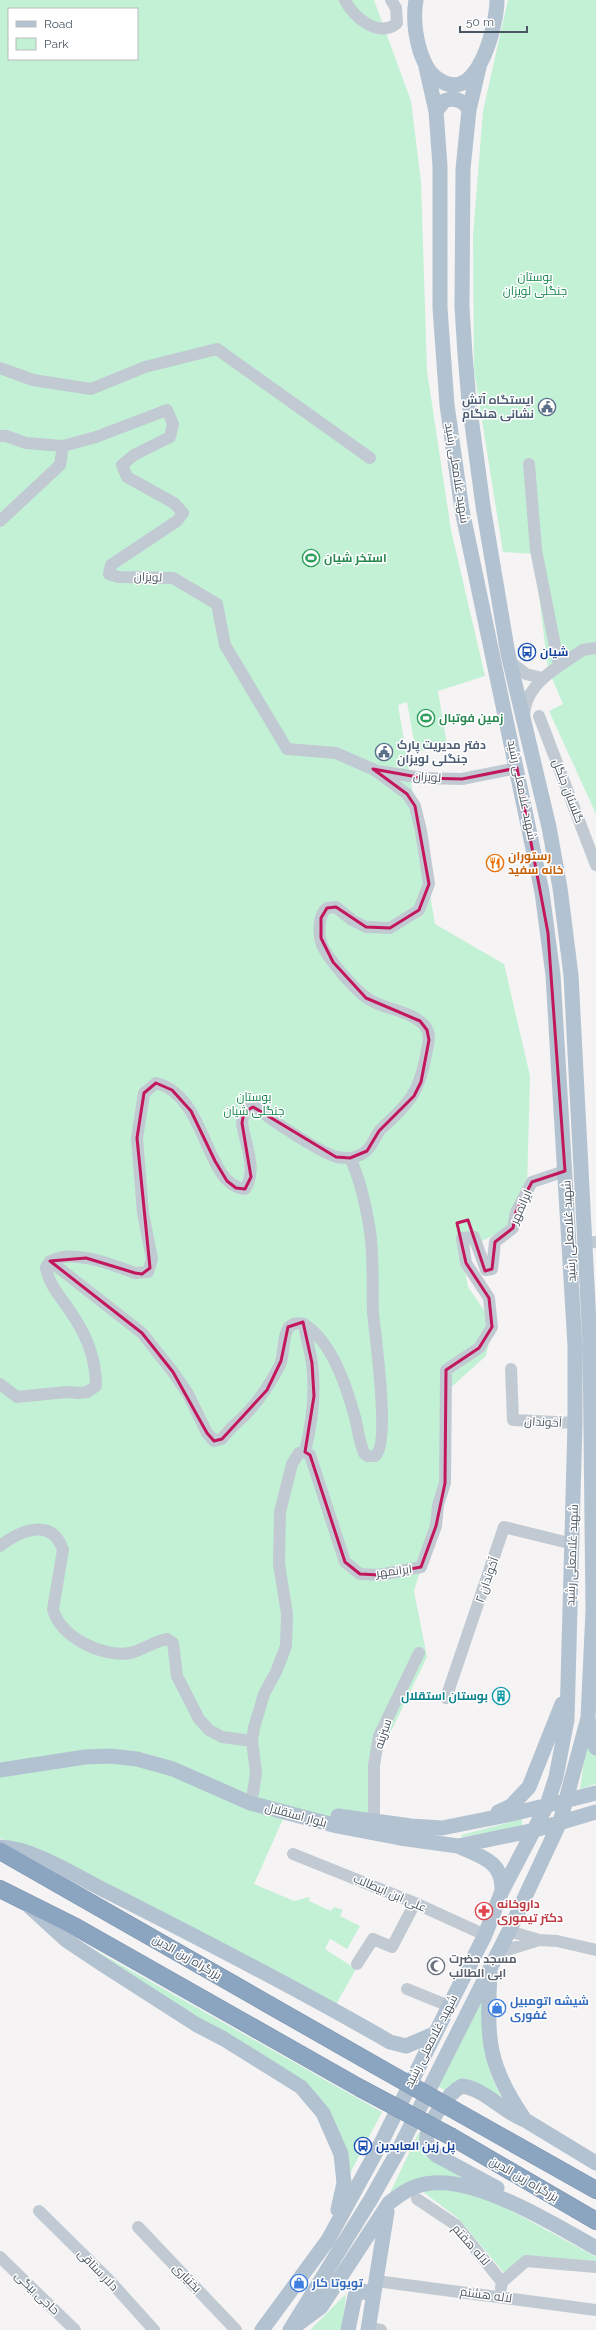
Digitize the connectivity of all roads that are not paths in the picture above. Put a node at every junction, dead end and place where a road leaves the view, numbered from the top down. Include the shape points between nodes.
1 (345, 0) edge
2 (391, 0) edge
3 (416, 0) edge
4 (498, 0) edge
5 (480, 63) junction
6 (426, 67) junction
7 (469, 110) junction
8 (436, 111) junction
9 (0, 368) edge
10 (0, 436) edge
11 (63, 446) junction
12 (370, 458) dead end
13 (529, 464) dead end
14 (0, 521) edge
15 (596, 648) edge
16 (509, 661) junction
17 (560, 666) junction
18 (542, 678) junction
19 (539, 716) dead end
20 (523, 724) junction
21 (517, 768) junction
22 (373, 769) junction
23 (596, 865) edge
24 (350, 1158) junction
25 (565, 1171) junction
26 (591, 1243) edge
27 (50, 1261) junction
28 (304, 1324) junction
29 (511, 1369) dead end
30 (0, 1384) edge
31 (593, 1405) edge
32 (575, 1423) junction
33 (305, 1452) junction
34 (572, 1544) junction
35 (0, 1546) edge
36 (595, 1610) edge
37 (419, 1653) dead end
38 (568, 1688) junction
39 (446, 1698) dead end
40 (588, 1718) junction
41 (252, 1741) junction
42 (596, 1748) edge
43 (0, 1761) edge
44 (0, 1770) edge
45 (252, 1793) junction
46 (596, 1793) edge
47 (568, 1800) junction
48 (547, 1805) junction
49 (596, 1812) edge
50 (374, 1822) junction
51 (560, 1822) junction
52 (471, 1823) junction
53 (535, 1830) junction
54 (458, 1846) junction
55 (0, 1847) edge
56 (0, 1851) edge
57 (293, 1854) dead end
58 (0, 1889) edge
59 (502, 1891) junction
60 (25, 1903) junction
61 (415, 1903) junction
62 (509, 1931) junction
63 (485, 1935) junction
64 (539, 1940) junction
65 (596, 1950) edge
66 (497, 1953) junction
67 (357, 1964) dead end
68 (490, 1968) junction
69 (407, 1990) dead end
70 (449, 2006) junction
71 (434, 2034) junction
72 (406, 2046) junction
73 (420, 2064) junction
74 (430, 2087) junction
75 (525, 2120) junction
76 (596, 2163) edge
77 (596, 2190) edge
78 (417, 2199) dead end
79 (389, 2203) junction
80 (519, 2206) junction
81 (39, 2211) dead end
82 (596, 2221) edge
83 (138, 2227) dead end
84 (328, 2240) junction
85 (596, 2248) edge
86 (0, 2257) edge
87 (596, 2267) edge
88 (376, 2281) junction
89 (502, 2282) junction
90 (499, 2297) junction
91 (373, 2299) junction
92 (596, 2310) edge
93 (373, 2329) edge
94 (74, 2330) edge
95 (154, 2330) edge
96 (236, 2330) edge
97 (262, 2330) edge
98 (290, 2330) edge
99 (348, 2330) edge

1 - 2 street via 361,20 383,29 392,28 397,23 396,8
3 - 6 main road, شهید غلامعلی رشید via 415,28
4 - 5 main road via 492,38
5 - 6 main road via 471,77 459,83 447,84 436,78
5 - 7 main road, شهید غلامعلی رشید
6 - 8 main road, شهید غلامعلی رشید
7 - 8 main road via 464,103 454,99 444,101
7 - 16 main road, شهید غلامعلی رشید via 463,169 464,354 483,506
8 - 21 main road, شهید غلامعلی رشید via 440,166 440,308 447,405 462,510
9 - 12 street via 33,380 90,389 145,367 217,349
10 - 11 street, لویزان via 26,443
11 - 14 street via 60,465
11 - 22 street, لویزان via 96,437 167,410 173,424 170,437 134,455 122,465 127,477 174,503 183,513 177,521 111,565 109,574 118,577 173,578 217,604 225,645 287,749 336,753
13 - 17 street via 536,550
15 - 17 street via 583,650
16 - 18 street via 526,674
16 - 20 main road, شهید غلامعلی رشید
17 - 18 street
18 - 20 street via 524,704
19 - 23 street, گلستان جنگل
20 - 26 main road, شهید غلامعلی رشید via 549,827 566,931
21 - 22 street, لویزان via 462,779 423,778
21 - 25 main road, شهید غلامعلی رشید via 548,933
22 - 24 street via 407,794 415,806 429,884 419,910 390,928 366,927 336,907 327,908 321,918 322,945 333,962 366,998 420,1021 427,1030 429,1040 421,1082 414,1096 379,1131 367,1151
24 - 27 street via 336,1157 253,1107 244,1112 242,1123 251,1177 245,1189 236,1188 227,1181 215,1161 191,1111 172,1090 156,1083 144,1093 137,1138 143,1212 152,1259 148,1272 135,1273 86,1258 70,1257
24 - 28 street via 363,1197 372,1251 373,1310 382,1405 380,1448 375,1456 367,1456 364,1453 346,1391 326,1346 318,1335
25 - 32 main road, شهید غلامعلی رشید via 575,1346
25 - 33 street, ایرانمهر via 532,1182 516,1212 513,1228 495,1242 492,1269 486,1270 474,1237 462,1238 466,1263 489,1298 492,1328 479,1348 446,1370 445,1483 438,1505 436,1526 421,1567 379,1575 360,1574 345,1562 310,1455
26 - 31 main road, شهید غلامعلی رشید
27 - 28 street via 142,1333 188,1394 207,1433 214,1441 222,1439 267,1390 281,1361 284,1337 288,1328
27 - 30 street via 46,1267 48,1278 80,1326 89,1345 96,1369 96,1386 87,1392 17,1397
28 - 33 street via 312,1363 314,1396
29 - 32 street, آخوندان via 513,1420
31 - 36 main road, شهید غلامعلی رشید
32 - 34 main road, شهید غلامعلی رشید
33 - 41 street via 299,1453 292,1464 280,1512 279,1564 287,1614 286,1646 258,1709
34 - 38 main road, شهید غلامعلی رشید
34 - 39 street, آخوندان ۲ via 504,1527
35 - 41 street via 29,1530 43,1529 52,1533 63,1550 53,1609 55,1617 70,1633 90,1648 114,1654 139,1651 167,1639 173,1643 177,1676 199,1719 209,1730 222,1737
36 - 40 main road, شهید غلامعلی رشید
37 - 50 street, سبزینه via 379,1736 374,1765
38 - 48 main road, شهید غلامعلی رشید via 566,1720 556,1777
38 - 52 main road via 529,1787 511,1806
40 - 42 main road via 590,1734
40 - 47 main road, شهید غلامعلی رشید
41 - 45 street via 256,1773
43 - 45 main road, بلوار استقلال via 72,1749 134,1749 176,1760
44 - 54 main road, بلوار استقلال via 85,1757 137,1759 173,1769 250,1803 337,1826
45 - 50 main road, بلوار استقلال via 338,1816
46 - 47 main road, بلوار استقلال
47 - 48 main road, بلوار استقلال
47 - 51 main road, شهید غلامعلی رشید
48 - 52 main road, بلوار استقلال
48 - 53 main road, شهید غلامعلی رشید
49 - 51 main road, بلوار استقلال
50 - 52 main road, بلوار استقلال via 442,1828
51 - 53 main road, بلوار استقلال
51 - 62 main road, شهید غلامعلی رشید
53 - 54 main road, بلوار استقلال
53 - 59 main road, شهید غلامعلی رشید
54 - 59 main road via 496,1867 502,1880
55 - 72 main road via 14,1848 50,1863 216,1946 390,2042
56 - 77 highway, بزرگراه زین الدین, bridge
57 - 61 street, علی ابن ابیطالب
58 - 60 highway
59 - 63 main road, شهید غلامعلی رشید
60 - 82 highway, بزرگراه زین الدین, bridge via 76,1927 360,2088 452,2137
60 - 84 main road via 66,1940 197,2025 291,2079 309,2096 330,2125 343,2166 341,2199
61 - 63 street, علی ابن ابیطالب
61 - 67 street via 392,1947 373,1939
62 - 64 street
62 - 66 main road, شهید غلامعلی رشید
63 - 70 main road, شهید غلامعلی رشید
64 - 65 street
64 - 66 street
66 - 68 main road, شهید غلامعلی رشید
68 - 74 main road, شهید غلامعلی رشید
68 - 75 main road via 490,2047 497,2073
69 - 70 street
70 - 71 main road, شهید غلامعلی رشید
71 - 72 main road
71 - 73 main road, شهید غلامعلی رشید
72 - 73 main road
73 - 74 main road
73 - 84 main road, شهید غلامعلی رشید via 381,2143
74 - 98 main road, شهید غلامعلی رشید via 371,2199
75 - 76 main road
75 - 80 main road via 512,2116 480,2093 462,2086 456,2089 438,2111 428,2130 427,2141 436,2155 497,2188
78 - 89 street, لاله هفتم via 456,2225
79 - 80 main road via 404,2191 443,2182 469,2186
79 - 88 main road
79 - 98 main road via 322,2307
80 - 85 main road
81 - 95 street, دلار ستاقی via 109,2280
83 - 96 street, بختیاری
84 - 97 main road, شهید غلامعلی رشید
86 - 94 street, حاجی بیگی
87 - 89 street via 526,2261
88 - 90 street, لاله هشتم
88 - 91 main road
89 - 90 street
90 - 92 street, لاله هشتم
91 - 93 main road
91 - 99 main road via 368,2292 363,2291 356,2296

